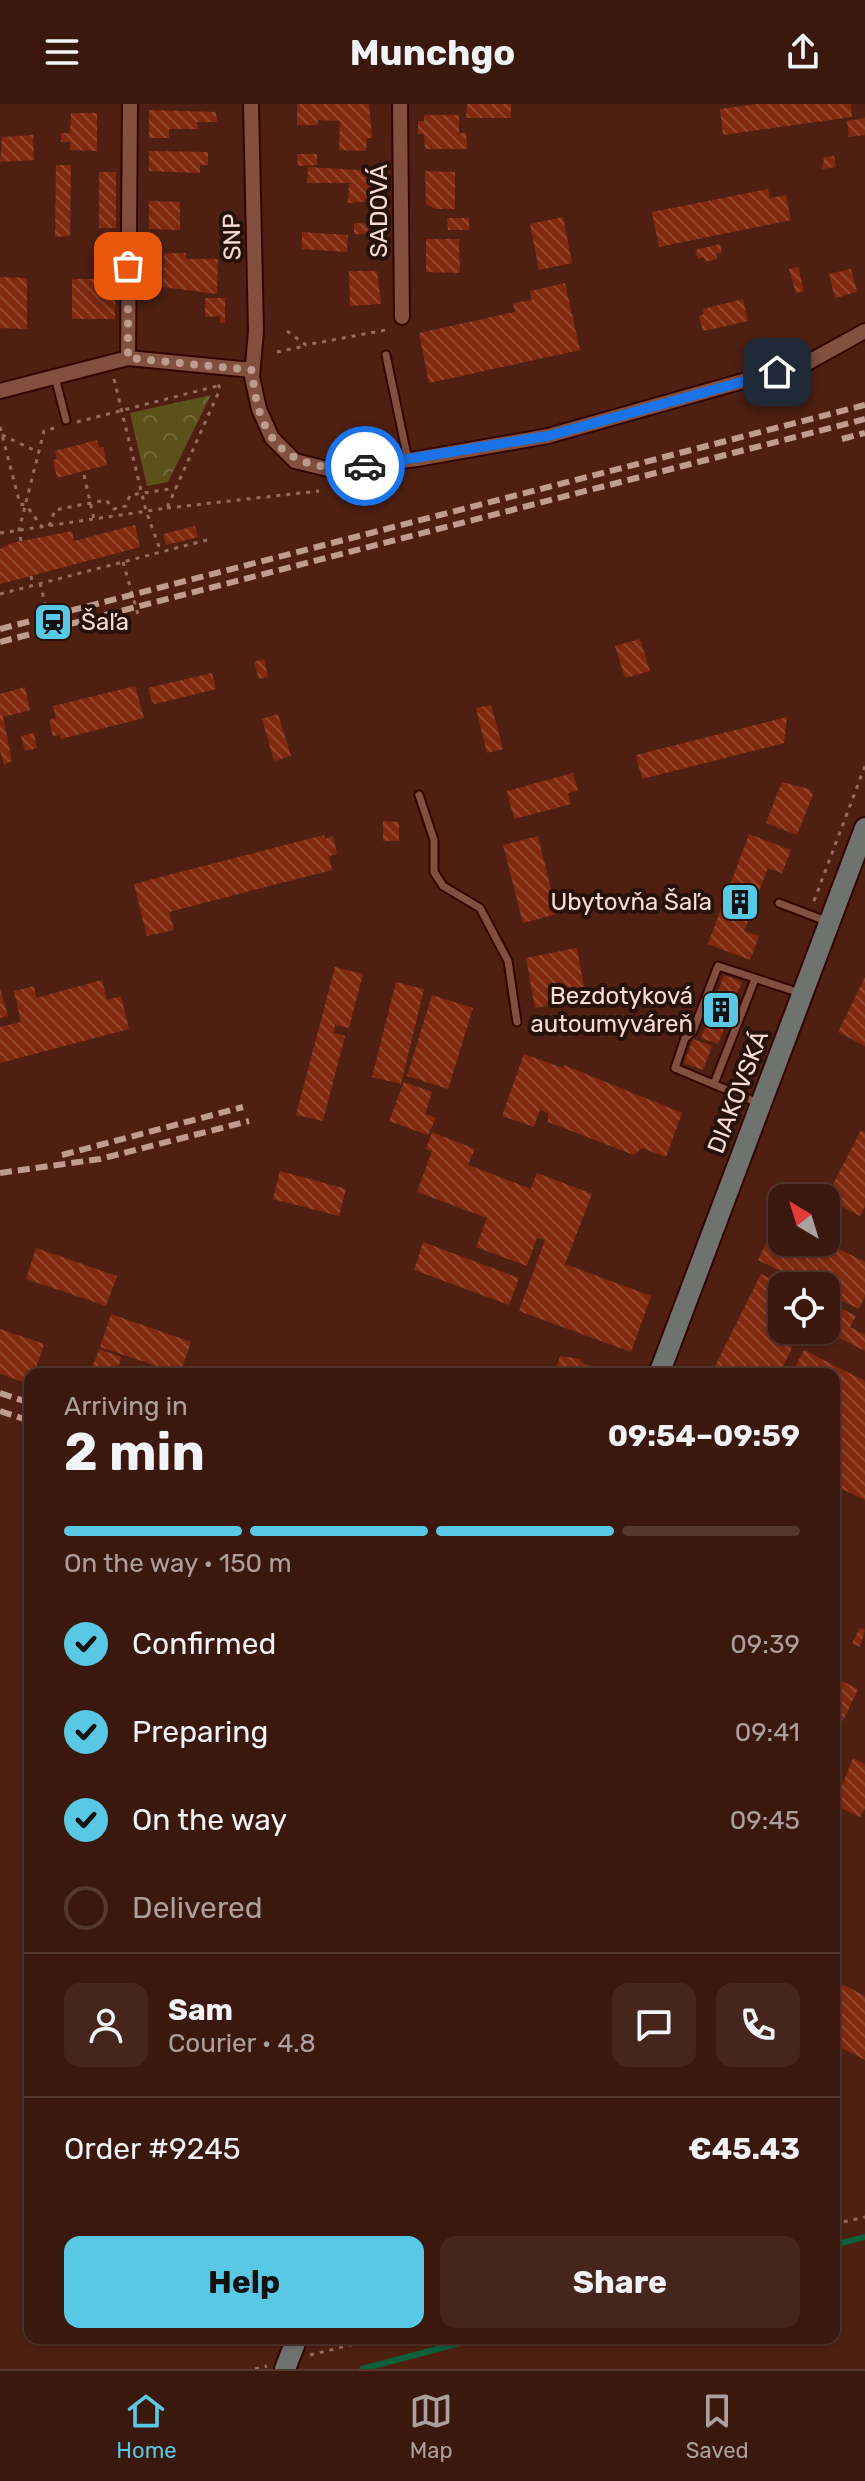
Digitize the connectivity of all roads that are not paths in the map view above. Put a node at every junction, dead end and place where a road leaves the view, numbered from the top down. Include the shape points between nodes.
1 (130, 104) edge
2 (251, 104) edge
3 (400, 104) edge
4 (402, 317) road end
5 (865, 331) edge
6 (386, 355) dead end
7 (128, 358) junction
8 (252, 370) junction
9 (55, 377) junction
10 (0, 391) edge
11 (68, 422) road end
12 (408, 460) junction
13 (419, 795) dead end
14 (865, 828) edge
15 (779, 903) dead end
16 (828, 922) junction
17 (755, 979) junction
18 (802, 994) junction
19 (517, 1022) dead end
20 (714, 1084) junction
21 (761, 1104) junction
22 (661, 1368) edge
23 (295, 2344) edge
24 (286, 2365) edge

1 - 7 street
2 - 8 street, SNP via 256,331
3 - 4 street, SADOVÁ
5 - 12 street via 807,363 548,436
6 - 12 lane
7 - 8 street
7 - 9 street
8 - 12 street, SNP via 259,409 272,438 295,461 332,470
9 - 10 street
9 - 11 lane
13 - 19 lane via 434,840 434,872 443,886 480,908 508,961
14 - 16 street, DIAKOVSKÁ
15 - 16 lane
16 - 18 street, DIAKOVSKÁ
17 - 18 lane
17 - 20 lane
17 - 20 lane via 718,966 693,1031 685,1038 675,1068
18 - 21 street, DIAKOVSKÁ
20 - 21 lane
21 - 22 street, DIAKOVSKÁ
23 - 24 street

